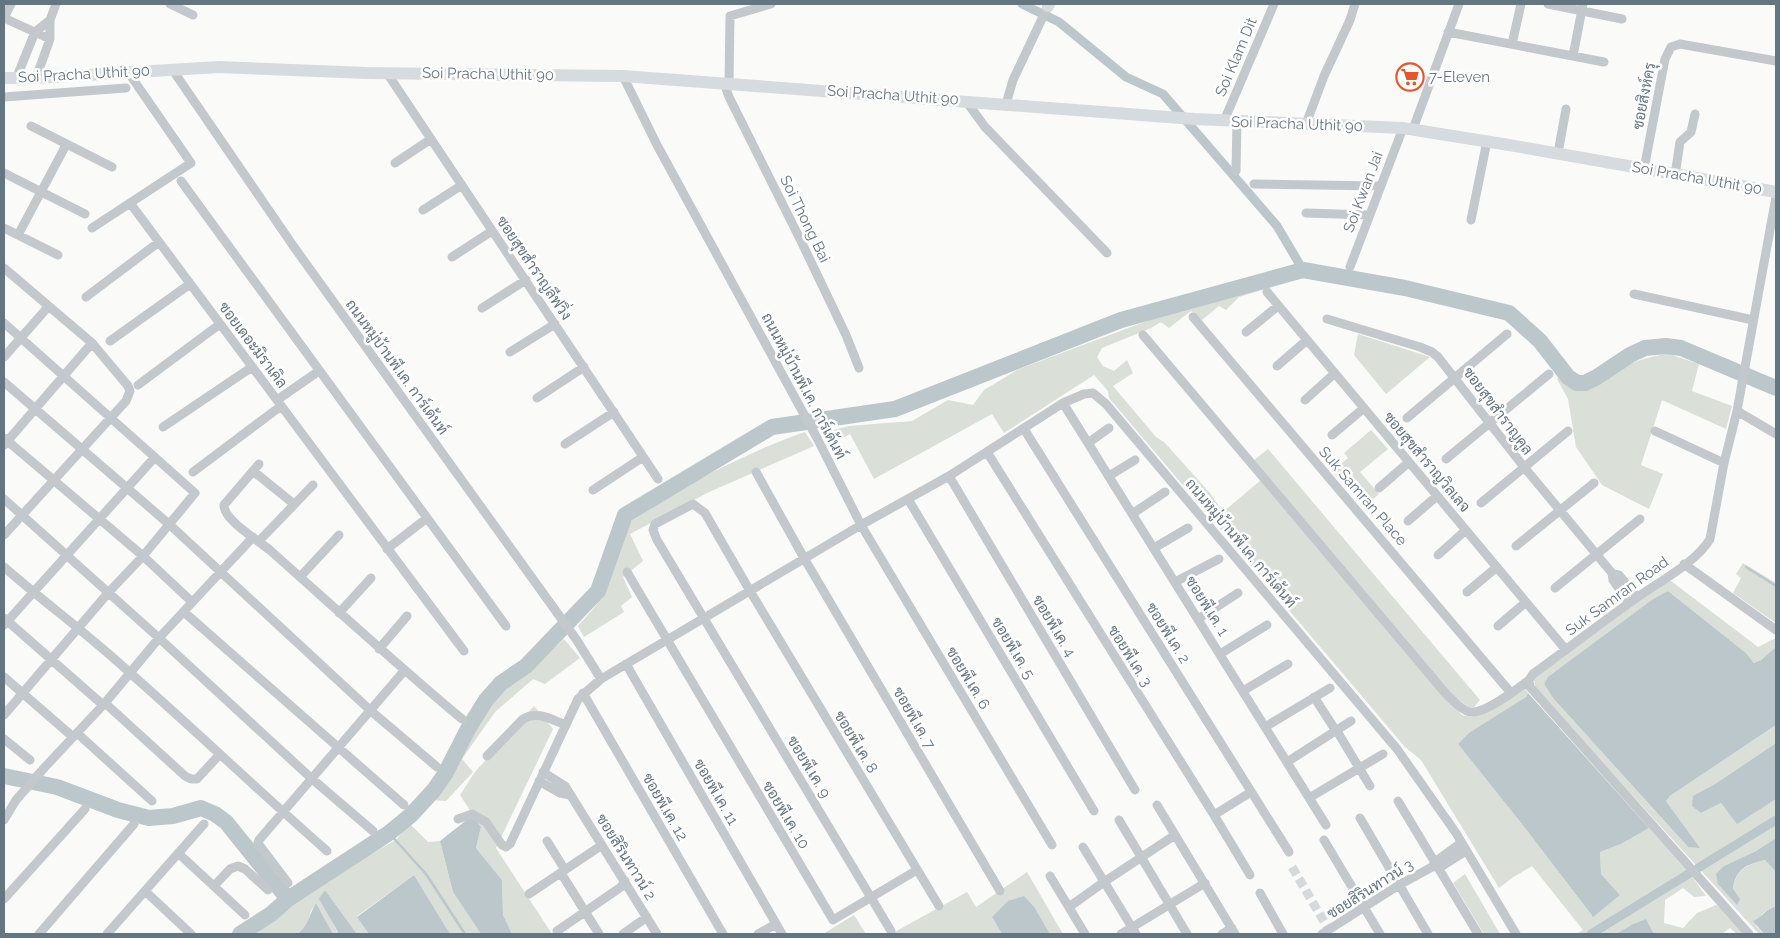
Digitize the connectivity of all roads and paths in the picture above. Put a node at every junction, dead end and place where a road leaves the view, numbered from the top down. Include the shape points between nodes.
1 (11, 4) edge
2 (56, 4) edge
3 (170, 4) edge
4 (771, 4) edge
5 (1274, 4) edge
6 (1355, 4) edge
7 (1459, 4) edge
8 (1521, 4) edge
9 (1548, 4) edge
10 (1048, 5) edge
11 (1582, 7) edge
12 (193, 14) dead end
13 (4, 18) edge
14 (1622, 19) dead end
15 (50, 20) junction
16 (35, 32) junction
17 (1448, 32) junction
18 (50, 39) junction
19 (1512, 44) junction
20 (1573, 56) junction
21 (1776, 61) edge
22 (1604, 62) dead end
23 (172, 69) junction
24 (128, 72) junction
25 (387, 73) junction
26 (623, 76) junction
27 (36, 78) junction
28 (10, 79) edge
29 (727, 83) junction
30 (126, 88) dead end
31 (4, 97) edge
32 (966, 101) junction
33 (1006, 104) junction
34 (1566, 109) dead end
35 (1695, 114) dead end
36 (1230, 121) junction
37 (1306, 124) junction
38 (31, 126) dead end
39 (1408, 129) junction
40 (431, 139) junction
41 (1487, 141) junction
42 (66, 145) junction
43 (1558, 153) junction
44 (395, 163) dead end
45 (112, 167) dead end
46 (1644, 169) junction
47 (1236, 171) dead end
48 (4, 173) edge
49 (1676, 175) junction
50 (180, 181) dead end
51 (1254, 184) dead end
52 (462, 185) junction
53 (1380, 186) junction
54 (40, 192) junction
55 (1776, 192) edge
56 (1776, 197) edge
57 (130, 203) junction
58 (423, 210) dead end
59 (1306, 213) dead end
60 (85, 214) dead end
61 (1369, 215) junction
62 (1471, 220) dead end
63 (4, 228) edge
64 (92, 228) dead end
65 (492, 231) junction
66 (18, 235) junction
67 (159, 242) junction
68 (1107, 253) dead end
69 (58, 254) dead end
70 (452, 257) dead end
71 (1350, 266) dead end
72 (4, 269) edge
73 (526, 280) junction
74 (190, 284) junction
75 (1267, 292) dead end
76 (1634, 294) dead end
77 (86, 297) dead end
78 (1278, 306) junction
79 (48, 307) junction
80 (482, 308) dead end
81 (1192, 317) dead end
82 (1327, 319) dead end
83 (1753, 320) junction
84 (4, 323) edge
85 (220, 324) junction
86 (554, 324) junction
87 (1246, 332) dead end
88 (1507, 334) dead end
89 (1143, 335) dead end
90 (21, 338) junction
91 (1307, 340) junction
92 (110, 341) dead end
93 (92, 343) junction
94 (510, 352) dead end
95 (4, 357) edge
96 (1278, 366) dead end
97 (252, 367) junction
98 (584, 368) junction
99 (859, 368) dead end
100 (319, 371) junction
101 (1335, 374) junction
102 (1549, 374) dead end
103 (63, 376) junction
104 (1456, 379) junction
105 (4, 382) edge
106 (138, 385) dead end
107 (537, 398) dead end
108 (1304, 400) dead end
109 (279, 403) junction
110 (1063, 403) junction
111 (1364, 408) junction
112 (35, 410) junction
113 (1736, 411) junction
114 (614, 412) junction
115 (110, 416) junction
116 (1407, 418) dead end
117 (1489, 424) junction
118 (163, 427) dead end
119 (1110, 428) dead end
120 (1024, 429) junction
121 (1568, 430) dead end
122 (1655, 431) dead end
123 (1776, 434) edge
124 (1332, 435) dead end
125 (5, 442) edge
126 (1088, 443) junction
127 (565, 444) dead end
128 (80, 449) junction
129 (986, 452) junction
130 (643, 456) junction
131 (155, 457) junction
132 (1446, 459) dead end
133 (1136, 460) dead end
134 (1409, 462) junction
135 (1724, 463) junction
136 (1524, 467) junction
137 (193, 472) dead end
138 (756, 472) dead end
139 (949, 476) junction
140 (1109, 476) junction
141 (658, 479) dead end
142 (53, 481) junction
143 (1594, 482) dead end
144 (313, 485) dead end
145 (126, 488) junction
146 (1379, 488) dead end
147 (593, 490) dead end
148 (1165, 492) dead end
149 (1437, 496) junction
150 (908, 498) junction
151 (4, 499) edge
152 (1481, 503) dead end
153 (294, 504) junction
154 (1559, 511) junction
155 (1132, 514) junction
156 (22, 516) junction
157 (427, 518) junction
158 (99, 519) junction
159 (1640, 519) dead end
160 (1408, 522) dead end
161 (170, 525) junction
162 (861, 525) junction
163 (1188, 528) dead end
164 (1466, 530) junction
165 (4, 535) edge
166 (338, 535) dead end
167 (256, 539) junction
168 (1516, 546) dead end
169 (1154, 548) junction
170 (387, 549) junction
171 (1596, 554) junction
172 (67, 555) junction
173 (1438, 555) dead end
174 (143, 556) junction
175 (804, 558) junction
176 (1218, 559) dead end
177 (1684, 564) junction
178 (4, 567) edge
179 (1497, 567) junction
180 (220, 571) junction
181 (627, 572) dead end
182 (300, 577) junction
183 (371, 578) dead end
184 (1175, 582) junction
185 (1555, 588) dead end
186 (750, 591) junction
187 (33, 592) junction
188 (1467, 592) dead end
189 (108, 593) junction
190 (1238, 593) dead end
191 (1633, 600) junction
192 (192, 602) junction
193 (1526, 602) junction
194 (184, 612) junction
195 (339, 613) junction
196 (407, 616) dead end
197 (704, 618) junction
198 (1198, 619) junction
199 (5, 621) edge
200 (1267, 625) dead end
201 (506, 626) dead end
202 (1498, 626) dead end
203 (79, 627) junction
204 (1776, 630) edge
205 (159, 638) junction
206 (666, 640) junction
207 (379, 649) junction
208 (1566, 650) junction
209 (464, 651) dead end
210 (1220, 654) junction
211 (52, 659) junction
212 (626, 664) junction
213 (1288, 664) dead end
214 (404, 671) junction
215 (130, 672) junction
216 (4, 677) edge
217 (601, 679) junction
218 (1529, 680) junction
219 (1330, 688) dead end
220 (1243, 691) junction
221 (584, 693) junction
222 (1511, 693) junction
223 (23, 694) junction
224 (1314, 697) junction
225 (104, 704) junction
226 (371, 711) junction
227 (4, 715) edge
228 (462, 719) dead end
229 (1351, 721) dead end
230 (566, 726) junction
231 (1265, 727) junction
232 (1336, 731) junction
233 (75, 735) junction
234 (4, 738) edge
235 (338, 747) junction
236 (219, 754) junction
237 (1383, 754) dead end
238 (487, 756) dead end
239 (30, 760) dead end
240 (1287, 762) junction
241 (437, 768) dead end
242 (1359, 768) junction
243 (543, 772) junction
244 (311, 778) junction
245 (539, 782) junction
246 (1370, 786) dead end
247 (1135, 790) dead end
248 (1252, 792) junction
249 (570, 795) junction
250 (1310, 798) junction
251 (16, 800) junction
252 (152, 801) dead end
253 (1398, 801) dead end
254 (404, 805) dead end
255 (1157, 805) dead end
256 (4, 808) edge
257 (85, 809) dead end
258 (1094, 811) dead end
259 (283, 812) junction
260 (1214, 815) junction
261 (1360, 818) dead end
262 (458, 819) dead end
263 (4, 820) edge
264 (1120, 820) dead end
265 (134, 824) dead end
266 (204, 824) dead end
267 (1326, 825) dead end
268 (373, 831) dead end
269 (1175, 835) junction
270 (1324, 840) dead end
271 (547, 841) dead end
272 (1052, 844) dead end
273 (602, 845) junction
274 (1083, 847) dead end
275 (1464, 847) junction
276 (327, 851) dead end
277 (1289, 852) dead end
278 (178, 853) junction
279 (1141, 858) junction
280 (1435, 865) junction
281 (916, 870) junction
282 (563, 872) junction
283 (1250, 874) dead end
284 (1050, 876) dead end
285 (625, 881) junction
286 (1104, 882) junction
287 (288, 883) dead end
288 (1205, 884) junction
289 (214, 886) junction
290 (1399, 886) junction
291 (268, 890) dead end
292 (145, 891) junction
293 (1000, 891) dead end
294 (1260, 893) dead end
295 (529, 894) dead end
296 (870, 896) junction
297 (4, 899) edge
298 (939, 906) dead end
299 (1169, 906) junction
300 (1069, 907) junction
301 (1365, 908) junction
302 (584, 912) junction
303 (245, 915) dead end
304 (647, 917) junction
305 (776, 924) junction
306 (557, 931) dead end
307 (891, 931) dead end
308 (1134, 931) edge
309 (1234, 931) edge
310 (111, 933) edge
311 (1328, 933) edge
312 (40, 934) edge
313 (191, 934) edge
314 (599, 934) edge
315 (623, 934) edge
316 (657, 934) edge
317 (723, 934) edge
318 (758, 934) edge
319 (782, 934) edge
320 (1085, 934) edge
321 (1122, 934) edge
322 (1187, 934) edge
323 (1222, 934) edge
324 (1283, 934) edge
325 (1380, 934) edge
326 (1428, 934) edge
327 (1478, 934) edge
328 (1516, 934) edge
329 (1750, 934) edge

1 - 13 street
2 - 15 street
3 - 12 street
4 - 29 street via 730,16
5 - 36 street, Soi Klam Dit
6 - 37 street
7 - 17 street, Soi Kwan Jai
8 - 19 street
9 - 11 street
10 - 33 street
11 - 14 street
11 - 20 street
13 - 16 street
15 - 16 street
15 - 18 street
16 - 18 street
16 - 28 street
17 - 19 street
17 - 39 street, Soi Kwan Jai
18 - 27 street
19 - 20 street
20 - 22 street
21 - 46 street, ซอยสิงห์ครุ via 1680,44 1671,47 1665,60
23 - 24 street, Soi Pracha Uthit 90
23 - 25 street, Soi Pracha Uthit 90 via 219,67
23 - 217 street, ถนนหมู่บ้านพี.เค. การ์เด้นท์ via 300,255 576,639
24 - 27 street, Soi Pracha Uthit 90
24 - 57 street via 191,163
25 - 26 street, Soi Pracha Uthit 90
25 - 40 street, ซอยสุขสำราญลีฟวิ่ง
26 - 29 street, Soi Pracha Uthit 90
26 - 162 street, ถนนหมู่บ้านพี.เค. การ์เด้นท์
27 - 28 street, Soi Pracha Uthit 90
29 - 32 street, Soi Pracha Uthit 90
29 - 99 street, Soi Thong Bai via 733,105
30 - 31 street
32 - 33 street, Soi Pracha Uthit 90
32 - 68 street via 985,127
33 - 36 street, Soi Pracha Uthit 90
34 - 43 street
35 - 49 street via 1691,132 1680,142
36 - 37 street, Soi Pracha Uthit 90
36 - 47 street
37 - 39 street, Soi Pracha Uthit 90
38 - 42 street
39 - 41 street, Soi Pracha Uthit 90
39 - 53 street, Soi Kwan Jai
40 - 44 street
40 - 52 street, ซอยสุขสำราญลีฟวิ่ง
41 - 43 street, Soi Pracha Uthit 90
41 - 62 street
42 - 45 street
42 - 54 street
43 - 46 street, Soi Pracha Uthit 90
46 - 49 street, Soi Pracha Uthit 90
48 - 54 street
49 - 55 street, Soi Pracha Uthit 90
50 - 100 street
51 - 53 street
52 - 58 street
52 - 65 street, ซอยสุขสำราญลีฟวิ่ง
53 - 61 street, Soi Kwan Jai
54 - 60 street
54 - 66 street
56 - 83 street, Suk Samran Road
57 - 64 street
57 - 67 street, ซอยเดอะมิราเคิล
59 - 61 street
61 - 71 street, Soi Kwan Jai
63 - 66 street
65 - 70 street
65 - 73 street, ซอยสุขสำราญลีฟวิ่ง
66 - 69 street
67 - 74 street, ซอยเดอะมิราเคิล
67 - 77 street
72 - 79 street
73 - 80 street
73 - 86 street, ซอยสุขสำราญลีฟวิ่ง
74 - 85 street, ซอยเดอะมิราเคิล
74 - 92 street
75 - 78 street, ซอยสุขสำราญวิลเลจ
76 - 83 street
78 - 87 street
78 - 91 street, ซอยสุขสำราญวิลเลจ
79 - 90 street
79 - 93 street
81 - 222 street, Suk Samran Place
82 - 104 street, ซอยสุขสำราญคูล via 1432,352
83 - 113 street, Suk Samran Road
84 - 90 street
85 - 97 street, ซอยเดอะมิราเคิล
85 - 106 street
86 - 94 street
86 - 98 street, ซอยสุขสำราญลีฟวิ่ง
88 - 104 street
89 - 222 street, Suk Samran Road via 1448,695 1470,712
90 - 95 street
90 - 103 street
91 - 96 street
91 - 101 street, ซอยสุขสำราญวิลเลจ
93 - 103 street
93 - 115 street via 130,391 126,401
97 - 109 street, ซอยเดอะมิราเคิล
97 - 118 street
98 - 107 street
98 - 114 street, ซอยสุขสำราญลีฟวิ่ง
100 - 109 street
100 - 157 street
101 - 108 street
101 - 111 street, ซอยสุขสำราญวิลเลจ
102 - 117 street
103 - 112 street
103 - 115 street
104 - 116 street
104 - 117 street, ซอยสุขสำราญคูล
105 - 112 street
109 - 137 street
109 - 170 street, ซอยเดอะมิราเคิล
110 - 120 street, ถนนหมู่บ้านพี.เค. การ์เด้นท์
110 - 126 street, ซอยพี.เค. 1
110 - 275 street, ถนนหมู่บ้านพี.เค. การ์เด้นท์ via 1092,393 1106,404 1397,749
111 - 124 street
111 - 134 street, ซอยสุขสำราญวิลเลจ
112 - 125 street
112 - 128 street
113 - 123 street
113 - 135 street, Suk Samran Road
114 - 127 street
114 - 130 street, ซอยสุขสำราญลีฟวิ่ง
115 - 128 street
115 - 131 street
117 - 132 street
117 - 136 street, ซอยสุขสำราญคูล
119 - 126 street
120 - 129 street, ถนนหมู่บ้านพี.เค. การ์เด้นท์
120 - 248 street, ซอยพี.เค. 2
121 - 136 street
122 - 135 street
125 - 142 street
126 - 140 street, ซอยพี.เค. 1
128 - 142 street
128 - 145 street
129 - 139 street, ถนนหมู่บ้านพี.เค. การ์เด้นท์
129 - 260 street, ซอยพี.เค. 3
130 - 141 street, ซอยสุขสำราญลีฟวิ่ง
130 - 147 street
131 - 145 street
131 - 161 street via 195,492
133 - 140 street
134 - 146 street
134 - 149 street, ซอยสุขสำราญวิลเลจ
135 - 177 street, Suk Samran Road via 1710,539 1700,553
136 - 152 street
136 - 154 street, ซอยสุขสำราญคูล
138 - 175 street, ซอยพี.เค. 7
139 - 150 street, ถนนหมู่บ้านพี.เค. การ์เด้นท์
139 - 247 street, ซอยพี.เค. 4
140 - 155 street, ซอยพี.เค. 1
142 - 156 street
142 - 158 street
143 - 154 street
144 - 153 street
145 - 158 street
145 - 161 street
148 - 155 street
149 - 160 street
149 - 164 street, ซอยสุขสำราญวิลเลจ
150 - 162 street, ถนนหมู่บ้านพี.เค. การ์เด้นท์
150 - 258 street, ซอยพี.เค. 5
151 - 156 street
153 - 167 street
153 - 167 street via 256,468 224,505 227,516
154 - 168 street
154 - 171 street, ซอยสุขสำราญคูล
155 - 169 street, ซอยพี.เค. 1
156 - 165 street
156 - 172 street
157 - 170 street
157 - 201 street
158 - 172 street
158 - 174 street
159 - 171 street
161 - 174 street
161 - 180 street
162 - 175 street, ถนนหมู่บ้านพี.เค. การ์เด้นท์
162 - 272 street, ซอยพี.เค. 6
163 - 169 street
164 - 173 street
164 - 179 street, ซอยสุขสำราญวิลเลจ
166 - 182 street
167 - 180 street
167 - 182 street
169 - 184 street, ซอยพี.เค. 1
170 - 209 street, ซอยเดอะมิราเคิล
171 - 185 street
171 - 191 street, ซอยสุขสำราญคูล via 1620,576
172 - 187 street
172 - 189 street
174 - 189 street
174 - 192 street
175 - 186 street, ถนนหมู่บ้านพี.เค. การ์เด้นท์
175 - 293 street, ซอยพี.เค. 7
176 - 184 street
177 - 191 street, Suk Samran Road
177 - 204 street
178 - 187 street
179 - 188 street
179 - 193 street, ซอยสุขสำราญวิลเลจ
180 - 192 street
180 - 226 street
181 - 206 street
182 - 195 street
183 - 195 street
184 - 198 street, ซอยพี.เค. 1
186 - 197 street, ถนนหมู่บ้านพี.เค. การ์เด้นท์
186 - 197 street, ซอยพี.เค. 8 via 700,507 693,504 662,519 653,530
186 - 281 street, ซอยพี.เค. 8
187 - 199 street
187 - 203 street
189 - 203 street
189 - 205 street
190 - 198 street
191 - 208 street, Suk Samran Road
192 - 194 street
193 - 202 street
193 - 208 street, ซอยสุขสำราญวิลเลจ
194 - 205 street
194 - 235 street
195 - 207 street
196 - 207 street
197 - 206 street, ถนนหมู่บ้านพี.เค. การ์เด้นท์
197 - 296 street, ซอยพี.เค. 9
198 - 210 street, ซอยพี.เค. 1
199 - 211 street
200 - 210 street
203 - 211 street
203 - 215 street
205 - 215 street
205 - 244 street
206 - 212 street, ถนนหมู่บ้านพี.เค. การ์เด้นท์
206 - 296 street, ซอยพี.เค. 10 via 833,920
207 - 214 street
208 - 218 street, Suk Samran Road
210 - 220 street, ซอยพี.เค. 1
211 - 223 street
211 - 225 street
212 - 217 street, ถนนหมู่บ้านพี.เค. การ์เด้นท์
212 - 305 street, ซอยพี.เค. 11
213 - 220 street
214 - 226 street
214 - 228 street
215 - 225 street
215 - 236 street
216 - 223 street
217 - 221 street, ถนนหมู่บ้านพี.เค. การ์เด้นท์
218 - 222 street, Suk Samran Road
218 - 329 street via 1530,687
219 - 224 street
220 - 231 street, ซอยพี.เค. 1
221 - 230 street, ถนนหมู่บ้านพี.เค. การ์เด้นท์
221 - 317 street, ซอยพี.เค. 12
223 - 227 street
223 - 233 street
224 - 231 street
224 - 232 street
225 - 233 street
225 - 236 street via 191,779 196,779
226 - 235 street
226 - 241 street
229 - 232 street
230 - 238 street via 530,715
230 - 243 street, ถนนหมู่บ้านพี.เค. การ์เด้นท์
231 - 240 street, ซอยพี.เค. 1
232 - 240 street
232 - 242 street
233 - 251 street
233 - 252 street
234 - 239 street
235 - 244 street
235 - 254 street
236 - 259 street
237 - 242 street
240 - 250 street, ซอยพี.เค. 1
242 - 246 street
242 - 250 street
243 - 245 street, ถนนหมู่บ้านพี.เค. การ์เด้นท์
243 - 249 street, ซอยสิรินทาวน์ 2 via 565,786
244 - 259 street
244 - 268 street
245 - 249 street
245 - 262 street, ถนนหมู่บ้านพี.เค. การ์เด้นท์ via 506,847 483,820 472,814
248 - 260 street
248 - 277 street, ซอยพี.เค. 2
249 - 273 street, ซอยสิรินทาวน์ 2
250 - 267 street, ซอยพี.เค. 1
251 - 256 street
251 - 263 street
253 - 280 street
255 - 269 street
257 - 297 street
259 - 276 street
259 - 287 street via 258,843
260 - 283 street, ซอยพี.เค. 3
261 - 290 street
264 - 279 street
265 - 312 street
266 - 278 street
269 - 279 street
269 - 288 street
270 - 301 street
271 - 282 street
273 - 282 street
273 - 285 street, ซอยสิรินทาวน์ 2
274 - 286 street
275 - 280 street, ซอยสิรินทาวน์ 3
275 - 328 street, ถนนหมู่บ้านพี.เค. การ์เด้นท์
278 - 289 street
278 - 292 street
279 - 286 street
279 - 299 street
280 - 290 street, ซอยสิรินทาวน์ 3
280 - 327 street
281 - 296 street, ซอยพี.เค. 10
281 - 298 street, ซอยพี.เค. 8
282 - 295 street
282 - 302 street
284 - 300 street
285 - 302 street
285 - 304 street, ซอยสิรินทาวน์ 2
286 - 300 street
286 - 308 street
288 - 299 street
288 - 309 street
289 - 291 street via 230,869 238,866
289 - 303 street
290 - 301 street, ซอยสิรินทาวน์ 3
290 - 326 street
292 - 310 street
292 - 313 street
294 - 324 street
296 - 307 street, ซอยพี.เค. 9
299 - 308 street
299 - 322 street
300 - 320 street
301 - 311 street, ซอยสิรินทาวน์ 3
301 - 325 street
302 - 306 street
302 - 314 street
304 - 315 street
304 - 316 street, ซอยสิรินทาวน์ 2
305 - 318 street
305 - 319 street, ซอยพี.เค. 11
308 - 321 street
309 - 323 street

